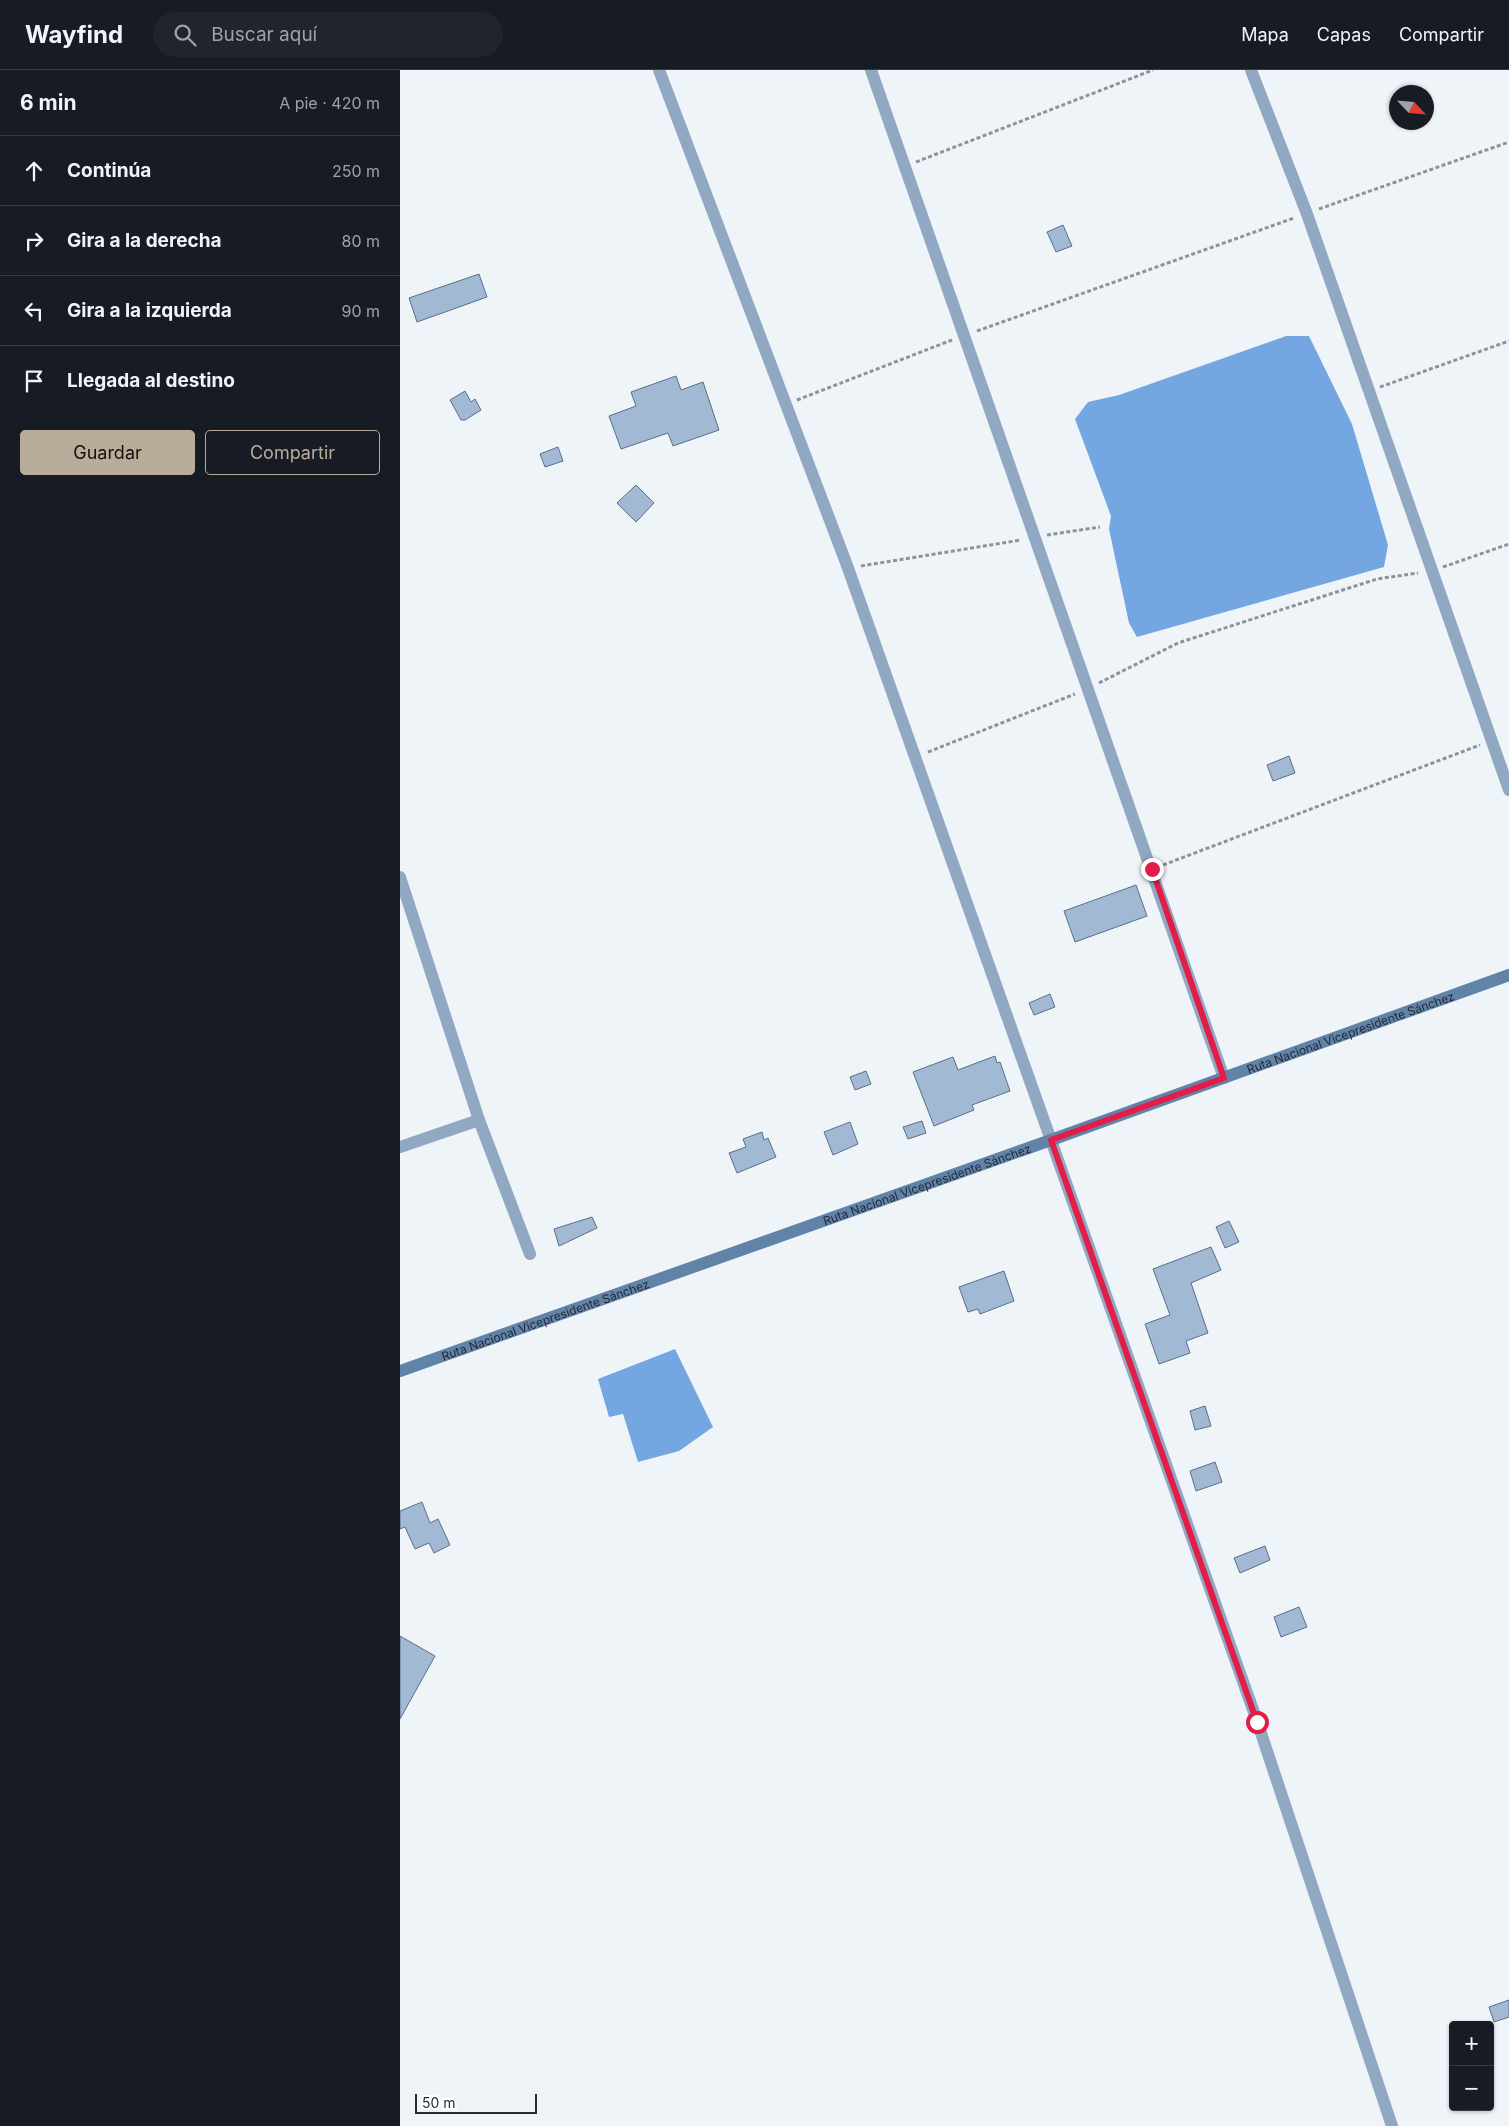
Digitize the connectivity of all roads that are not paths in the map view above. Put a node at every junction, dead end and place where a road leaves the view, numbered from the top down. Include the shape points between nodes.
1 (659, 70) edge
2 (871, 70) edge
3 (1251, 70) edge
4 (1509, 790) edge
5 (400, 877) edge
6 (1509, 976) edge
7 (1224, 1078) junction
8 (479, 1120) junction
9 (1051, 1140) junction
10 (400, 1147) edge
11 (530, 1254) dead end
12 (400, 1370) edge
13 (1392, 2126) edge

1 - 9 street via 848,568
2 - 7 street
3 - 4 street via 1307,214
5 - 8 street
6 - 7 street, Ruta Nacional Vicepresidente Sánchez
7 - 9 street, Ruta Nacional Vicepresidente Sánchez
8 - 10 street
8 - 11 street
9 - 12 street, Ruta Nacional Vicepresidente Sánchez
9 - 13 street via 1257,1722

